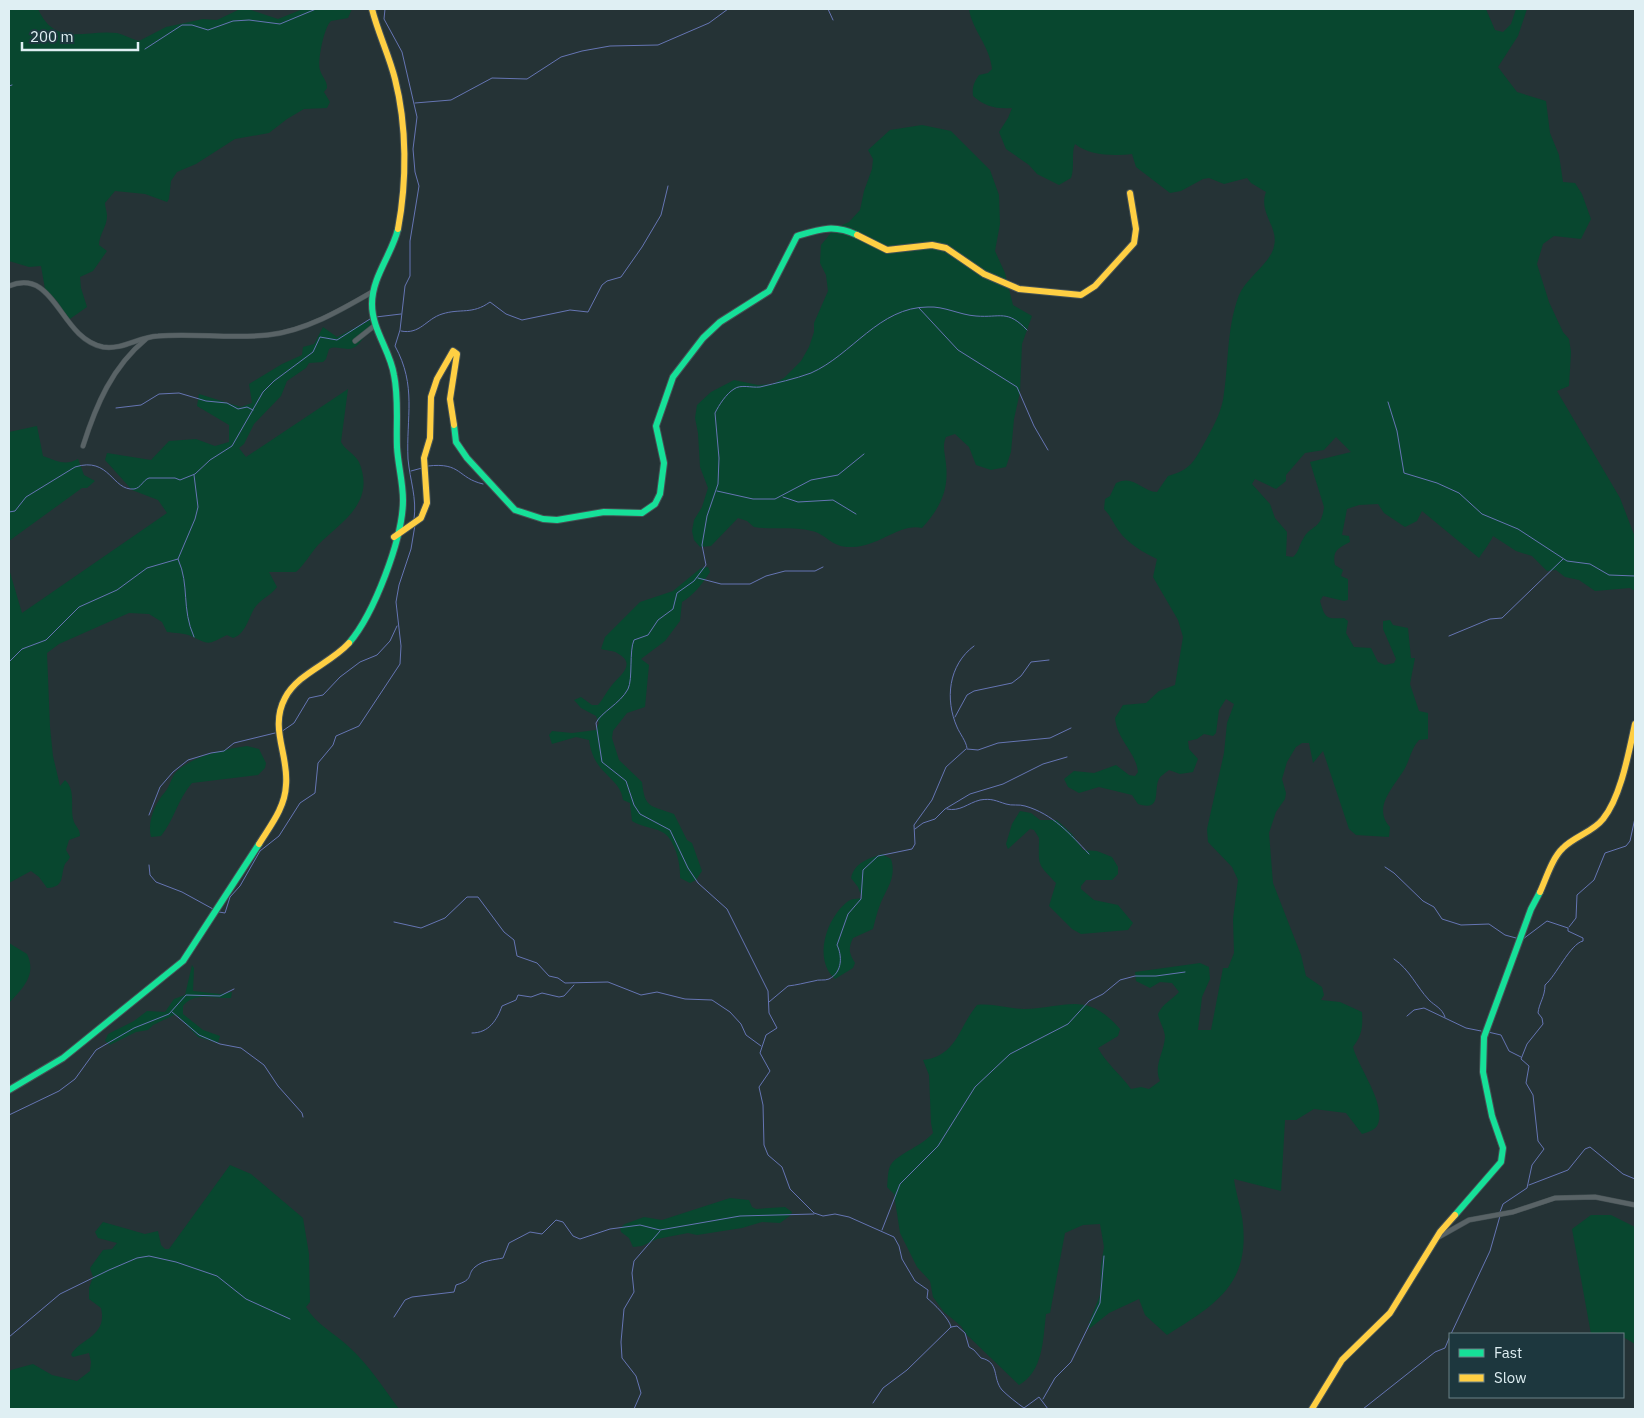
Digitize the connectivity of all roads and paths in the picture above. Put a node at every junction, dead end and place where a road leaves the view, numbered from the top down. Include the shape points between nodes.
1 (372, 9) edge
2 (1130, 192) dead end
3 (9, 286) edge
4 (372, 292) junction
5 (374, 326) junction
6 (150, 337) junction
7 (355, 342) dead end
8 (83, 446) dead end
9 (394, 537) junction
10 (1635, 724) edge
11 (9, 1090) edge
12 (1635, 1205) edge
13 (1436, 1238) junction
14 (1312, 1409) edge

1 - 4 street via 395,80 404,182 398,233
2 - 9 street via 1136,229 1134,243 1095,286 1081,295 1019,289 984,274 946,248 932,245 888,250 842,228 816,230 797,236 786,261 761,298 720,322 703,338 673,377 657,420 656,431 664,463 660,494 655,504 642,513 604,512 557,520 515,510 456,442 450,412 457,354 453,351 431,397 430,438 424,458 427,503 420,518
3 - 6 street via 24,282 40,287 54,300 69,326 92,343 115,348
4 - 5 street
4 - 6 street via 303,326 269,335
5 - 7 street
5 - 9 street via 390,360 398,398 397,447 403,499
6 - 8 street via 124,360 107,386
9 - 11 street via 375,599 363,624 338,654 298,682 282,703 278,730 287,774 287,795 195,945 178,966 83,1042
10 - 13 street via 1624,775 1604,818 1561,849 1531,909 1484,1037 1483,1072 1503,1148 1502,1162
12 - 13 street via 1595,1197 1555,1198 1513,1212 1469,1220
13 - 14 street via 1396,1306 1342,1360

